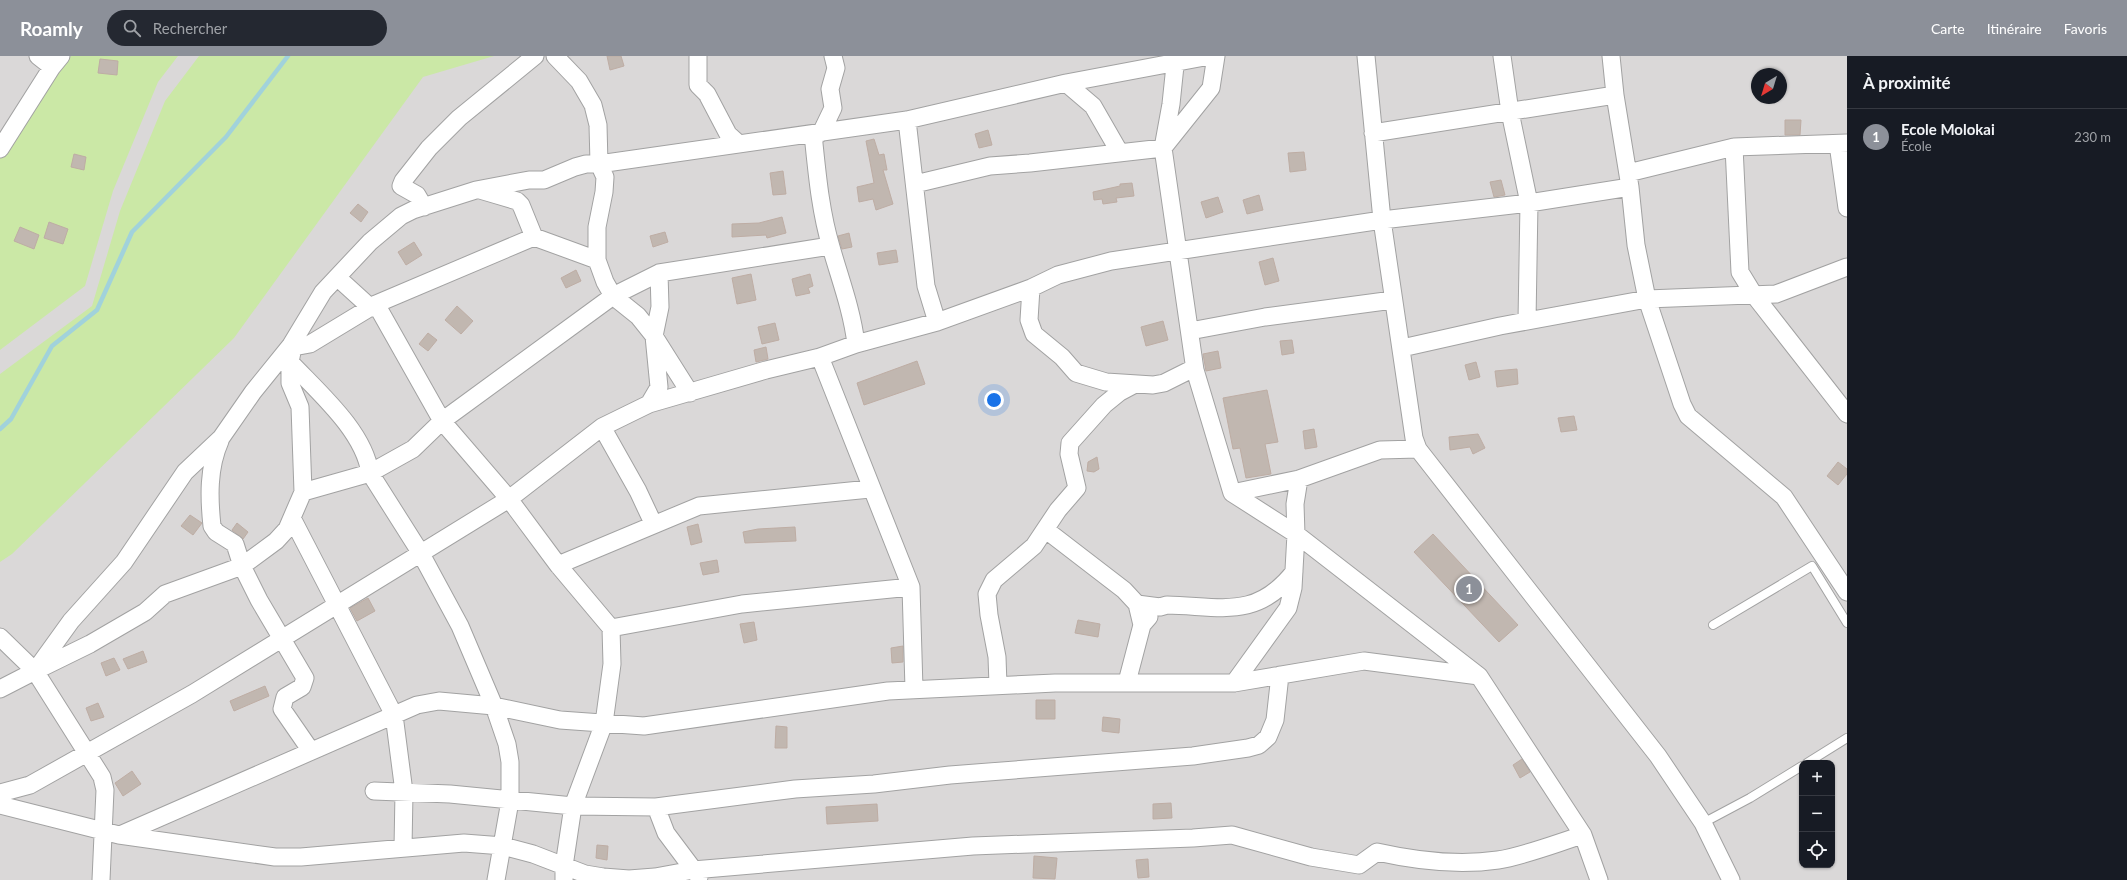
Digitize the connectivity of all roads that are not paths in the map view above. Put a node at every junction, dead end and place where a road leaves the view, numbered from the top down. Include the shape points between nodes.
1 (38, 56) edge
2 (535, 56) edge
3 (555, 56) edge
4 (698, 56) edge
5 (833, 56) edge
6 (1210, 56) edge
7 (1216, 56) edge
8 (1366, 56) edge
9 (1502, 56) edge
10 (1611, 56) edge
11 (1176, 60) edge
12 (56, 62) edge
13 (1066, 83) junction
14 (1615, 95) junction
15 (1510, 112) junction
16 (907, 120) junction
17 (1373, 133) junction
18 (817, 134) junction
19 (739, 144) junction
20 (1842, 144) edge
21 (1734, 147) junction
22 (1163, 148) junction
23 (0, 149) edge
24 (1120, 153) junction
25 (599, 164) junction
26 (1629, 180) junction
27 (915, 184) junction
28 (476, 190) junction
29 (1529, 203) junction
30 (424, 207) junction
31 (1847, 208) edge
32 (1382, 220) junction
33 (534, 237) junction
34 (830, 246) junction
35 (1176, 250) junction
36 (597, 260) junction
37 (1847, 267) edge
38 (659, 273) junction
39 (338, 278) junction
40 (1031, 288) junction
41 (1754, 295) junction
42 (612, 296) junction
43 (1646, 299) junction
44 (1393, 300) junction
45 (373, 306) junction
46 (1527, 321) junction
47 (937, 322) junction
48 (1190, 331) junction
49 (654, 336) junction
50 (856, 344) junction
51 (291, 345) junction
52 (1402, 348) junction
53 (820, 357) junction
54 (290, 362) junction
55 (1195, 370) junction
56 (1135, 384) junction
57 (690, 393) junction
58 (649, 404) junction
59 (1847, 414) edge
60 (442, 421) junction
61 (602, 427) junction
62 (221, 438) junction
63 (1418, 449) junction
64 (370, 473) junction
65 (1299, 479) junction
66 (870, 488) junction
67 (303, 492) junction
68 (1232, 493) junction
69 (509, 499) junction
70 (292, 518) junction
71 (653, 523) junction
72 (1046, 530) junction
73 (1296, 534) junction
74 (420, 552) junction
75 (558, 565) junction
76 (242, 566) junction
77 (1294, 572) junction
78 (911, 587) junction
79 (1847, 592) edge
80 (336, 604) junction
81 (1137, 604) junction
82 (1160, 607) junction
83 (1847, 623) edge
84 (1142, 625) junction
85 (1713, 626) dead end
86 (611, 628) junction
87 (0, 637) edge
88 (282, 637) junction
89 (35, 671) junction
90 (1280, 675) junction
91 (1479, 676) junction
92 (1127, 682) junction
93 (1234, 682) junction
94 (998, 685) junction
95 (0, 689) edge
96 (914, 690) junction
97 (494, 706) junction
98 (394, 714) junction
99 (604, 723) junction
100 (1847, 738) edge
101 (311, 752) junction
102 (87, 753) junction
103 (1812, 760) edge
104 (1799, 768) edge
105 (374, 791) dead end
106 (404, 792) junction
107 (0, 793) edge
108 (510, 801) junction
109 (0, 805) edge
110 (573, 806) junction
111 (656, 806) junction
112 (1703, 823) junction
113 (102, 832) junction
114 (119, 835) junction
115 (1583, 835) junction
116 (503, 846) junction
117 (403, 848) junction
118 (564, 873) edge
119 (698, 875) edge
120 (101, 880) edge
121 (496, 880) edge
122 (1599, 880) edge
123 (1731, 880) edge

1 - 12 street
2 - 30 street via 459,118 429,148 403,181 401,186 418,195
3 - 25 street via 579,81 594,105 598,125
4 - 19 street via 698,85 710,99 728,134
5 - 18 street via 836,68 830,89 833,108
6 - 11 street
7 - 22 street via 1211,88
8 - 17 street
9 - 15 street
10 - 14 street
11 - 13 street
11 - 22 street
12 - 23 street
13 - 16 street
13 - 24 street via 1093,106
14 - 15 street
14 - 26 street
15 - 17 street
15 - 29 street
16 - 18 street
16 - 27 street
17 - 32 street
18 - 19 street
18 - 34 street via 819,194
19 - 25 street
20 - 21 street
20 - 31 street
21 - 26 street
21 - 41 street via 1738,264
22 - 24 street
22 - 35 street
24 - 27 street via 990,166
25 - 28 street via 575,167 544,180 529,180
25 - 36 street via 604,177 604,192 597,227
26 - 29 street
26 - 43 street via 1636,245
27 - 47 street via 926,286
28 - 30 street
28 - 33 street via 517,201
29 - 32 street
29 - 46 street
30 - 39 street via 400,216 370,242
32 - 35 street
32 - 44 street
33 - 36 street
33 - 45 street
34 - 38 street
34 - 50 street via 848,299
35 - 40 street via 1110,261 1058,275
35 - 48 street
36 - 42 street
37 - 41 street via 1785,291
38 - 42 street
38 - 49 street via 660,306
39 - 45 street
39 - 51 street via 323,292
40 - 47 street
40 - 56 street via 1029,320 1034,334 1076,373 1106,382
41 - 43 street
41 - 59 street
42 - 49 street via 638,316
42 - 60 street
43 - 46 street
43 - 79 street via 1688,416 1784,497
44 - 48 street via 1265,317
44 - 52 street
45 - 51 street via 310,344
45 - 60 street
46 - 52 street
47 - 50 street
48 - 55 street
49 - 57 street
49 - 58 street via 659,387
50 - 53 street
51 - 54 street
51 - 62 street via 253,392
52 - 63 street via 1414,438
53 - 57 street
53 - 66 street
54 - 64 street via 332,405 351,431 368,461
54 - 67 street via 290,383 300,407
55 - 56 street via 1184,372 1164,383
55 - 68 street
56 - 72 street via 1104,405 1070,443 1069,454 1077,488 1058,510
57 - 58 street
58 - 61 street
60 - 64 street via 413,450
60 - 69 street
61 - 69 street
61 - 71 street
62 - 76 street via 213,456 210,475 212,526 216,532 235,544
62 - 89 street via 185,472 124,562 71,621
63 - 65 street via 1380,450
63 - 112 street via 1658,756
64 - 67 street
64 - 74 street
65 - 68 street
65 - 73 street via 1295,504
66 - 71 street via 699,506
66 - 78 street
67 - 70 street
68 - 73 street
69 - 74 street
69 - 75 street
70 - 76 street via 276,542
70 - 80 street
71 - 75 street
72 - 81 street via 1099,569
72 - 94 street via 1027,553 994,580 987,594 988,616 997,657
73 - 77 street
73 - 91 street
74 - 80 street
74 - 97 street via 460,626
75 - 86 street
76 - 88 street
76 - 89 street via 164,594 145,612 90,644
77 - 82 street via 1277,592 1255,604 1224,607
77 - 93 street via 1288,608
78 - 86 street via 742,604
78 - 96 street
80 - 88 street
80 - 98 street
81 - 82 street
81 - 84 street
82 - 84 street
83 - 85 lane via 1812,566
84 - 92 street
86 - 99 street via 612,664
87 - 89 street
88 - 101 street via 305,678 302,687 285,697 282,709
88 - 102 street via 192,694
89 - 95 street
89 - 102 street
90 - 91 street via 1364,660
90 - 93 street
90 - 111 street via 1275,720 1268,737 1248,748 1151,760 795,789
91 - 115 street
92 - 93 street
92 - 94 street
94 - 96 street
96 - 99 street via 888,691 657,725
97 - 98 street via 430,701
97 - 99 street via 540,717
97 - 108 street via 508,750
98 - 101 street
98 - 106 street
99 - 110 street
100 - 103 lane
101 - 114 street
102 - 107 street via 30,785
102 - 113 street via 104,784
104 - 112 lane
105 - 106 street
106 - 108 street
106 - 117 street
108 - 110 street
108 - 116 street
109 - 113 street
110 - 111 street
110 - 118 street
111 - 119 street via 666,833
112 - 123 street
113 - 114 street
113 - 120 street
114 - 117 street via 282,857
115 - 119 street via 1498,860 1455,863 1414,860 1377,852 1359,865 1311,857 1232,835 973,846
115 - 122 street
116 - 117 street via 464,843
116 - 118 street via 533,854
116 - 121 street
118 - 119 street via 629,879

